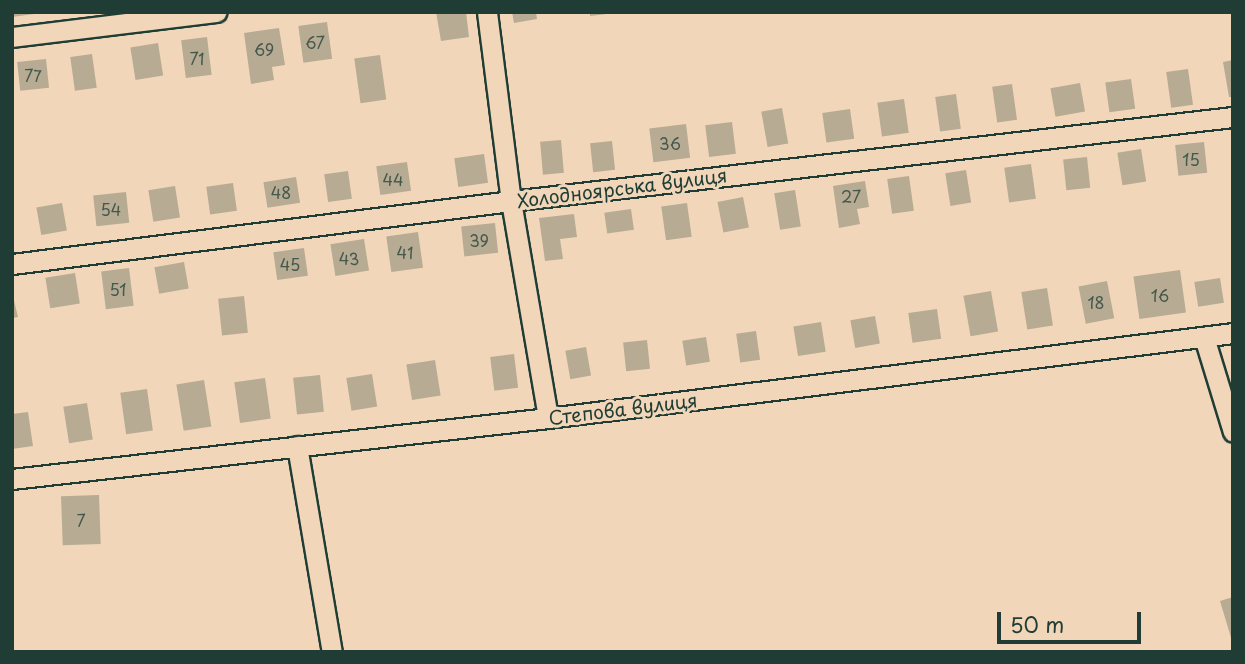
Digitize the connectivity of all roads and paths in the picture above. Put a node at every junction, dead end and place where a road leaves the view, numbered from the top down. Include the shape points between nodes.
1 (216, 12) edge
2 (488, 12) edge
3 (12, 37) edge
4 (1233, 117) edge
5 (511, 201) junction
6 (12, 264) edge
7 (1233, 333) edge
8 (1204, 337) junction
9 (548, 418) junction
10 (1233, 432) edge
11 (297, 446) junction
12 (12, 479) edge
13 (332, 652) edge

1 - 3 street
2 - 5 street
4 - 5 street, Холодноярська вулиця
5 - 6 street, Холодноярська вулиця
5 - 9 street
7 - 8 street, Степова вулиця
8 - 9 street, Степова вулиця
8 - 10 street
9 - 11 street, Степова вулиця
11 - 12 street, Степова вулиця
11 - 13 street

